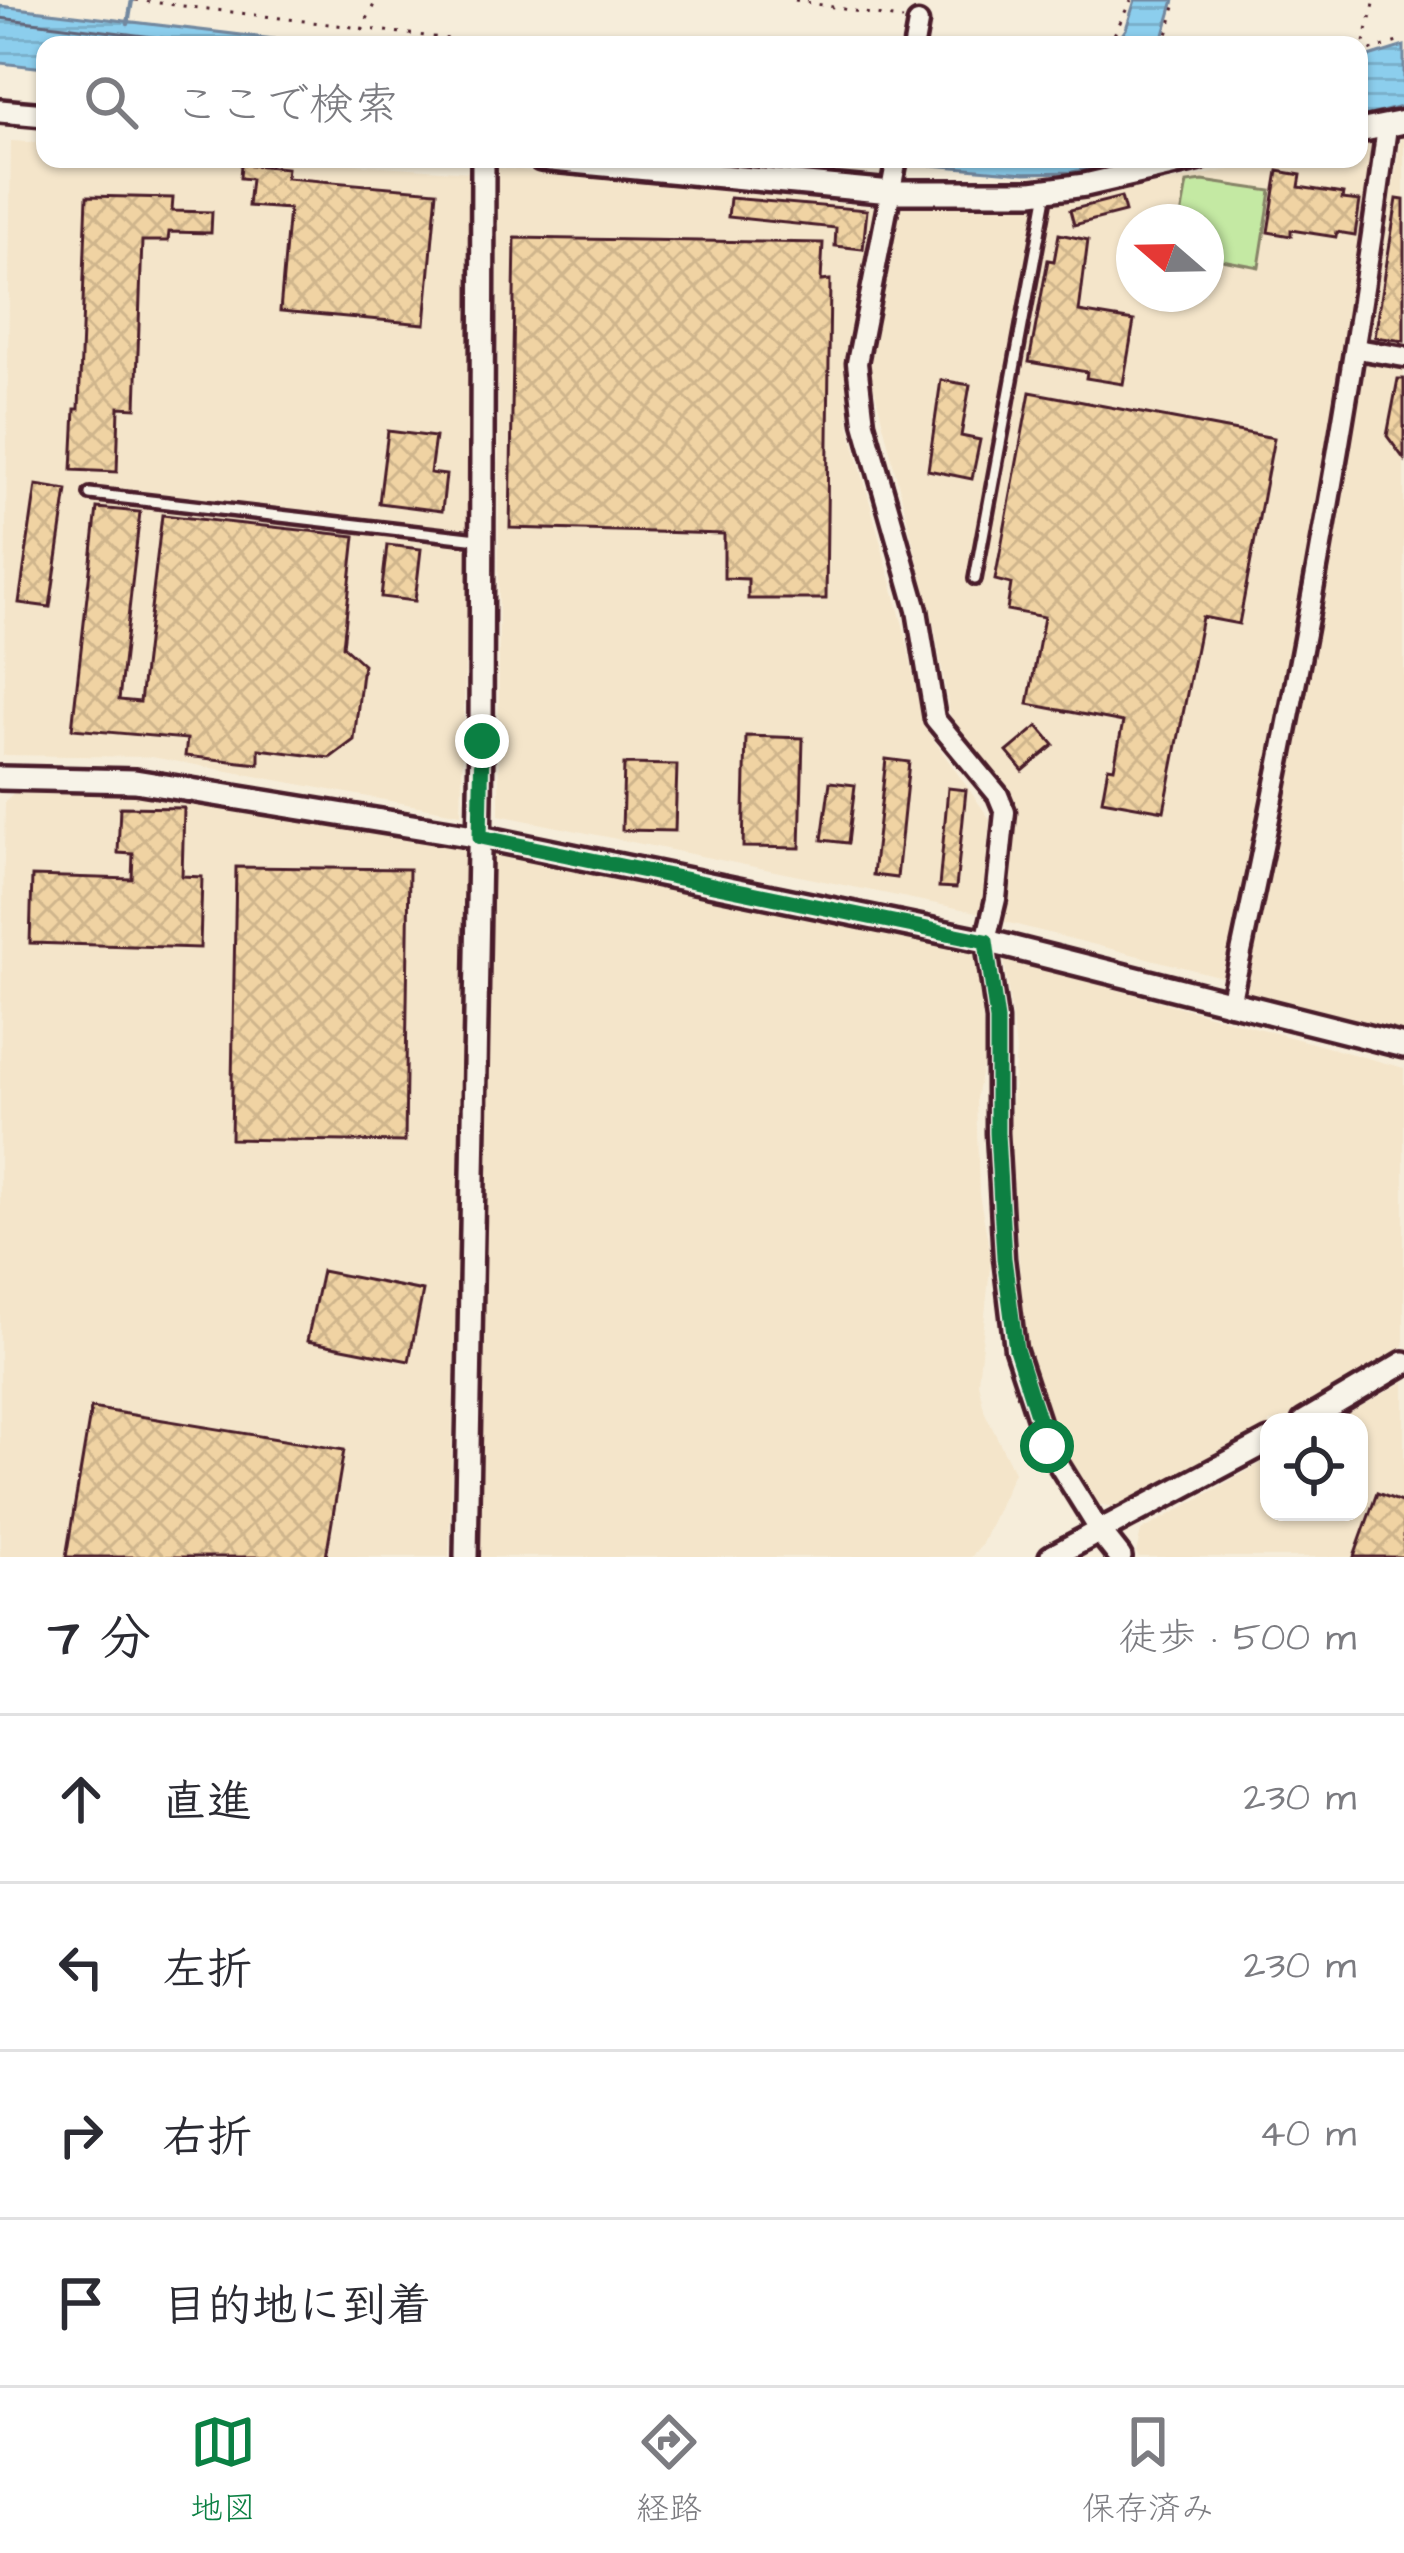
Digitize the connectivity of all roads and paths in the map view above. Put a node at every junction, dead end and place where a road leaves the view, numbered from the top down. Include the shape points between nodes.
1 (135, 0) edge
2 (376, 0) edge
3 (795, 0) edge
4 (1131, 0) edge
5 (1177, 0) edge
6 (1375, 0) edge
7 (918, 22) joint
8 (362, 30) junction
9 (416, 36) edge
10 (916, 36) edge
11 (1113, 36) edge
12 (1167, 36) edge
13 (1365, 36) edge
14 (1404, 40) edge
15 (1368, 51) edge
16 (0, 111) edge
17 (36, 114) edge
18 (1395, 124) edge
19 (483, 168) edge
20 (658, 168) edge
21 (895, 168) edge
22 (1158, 168) edge
23 (892, 186) junction
24 (1045, 202) dead end
25 (1357, 350) junction
26 (1404, 357) edge
27 (90, 494) dead end
28 (483, 539) junction
29 (975, 579) dead end
30 (0, 778) edge
31 (480, 837) junction
32 (986, 941) junction
33 (1230, 1004) junction
34 (1404, 1046) edge
35 (1404, 1363) edge
36 (1319, 1413) edge
37 (1260, 1446) edge
38 (1100, 1533) junction
39 (466, 1557) edge
40 (1051, 1557) edge
41 (1120, 1557) edge

1 - 8 path
2 - 8 path
3 - 7 path
4 - 11 path
5 - 12 path
6 - 13 path
7 - 10 street
8 - 9 path
14 - 15 path
16 - 17 street
18 - 25 street
19 - 28 street
20 - 23 street
21 - 23 street
22 - 23 street via 1032,192
23 - 32 street via 857,363 864,423 917,610 934,719 1005,812
24 - 29 lane
25 - 26 street
25 - 33 street
27 - 28 lane
28 - 31 street
30 - 31 street via 135,781
31 - 32 street
31 - 39 street
32 - 33 street
32 - 38 street via 1016,1349 1047,1446
33 - 34 street
35 - 36 street
37 - 38 street
38 - 40 street
38 - 41 street

